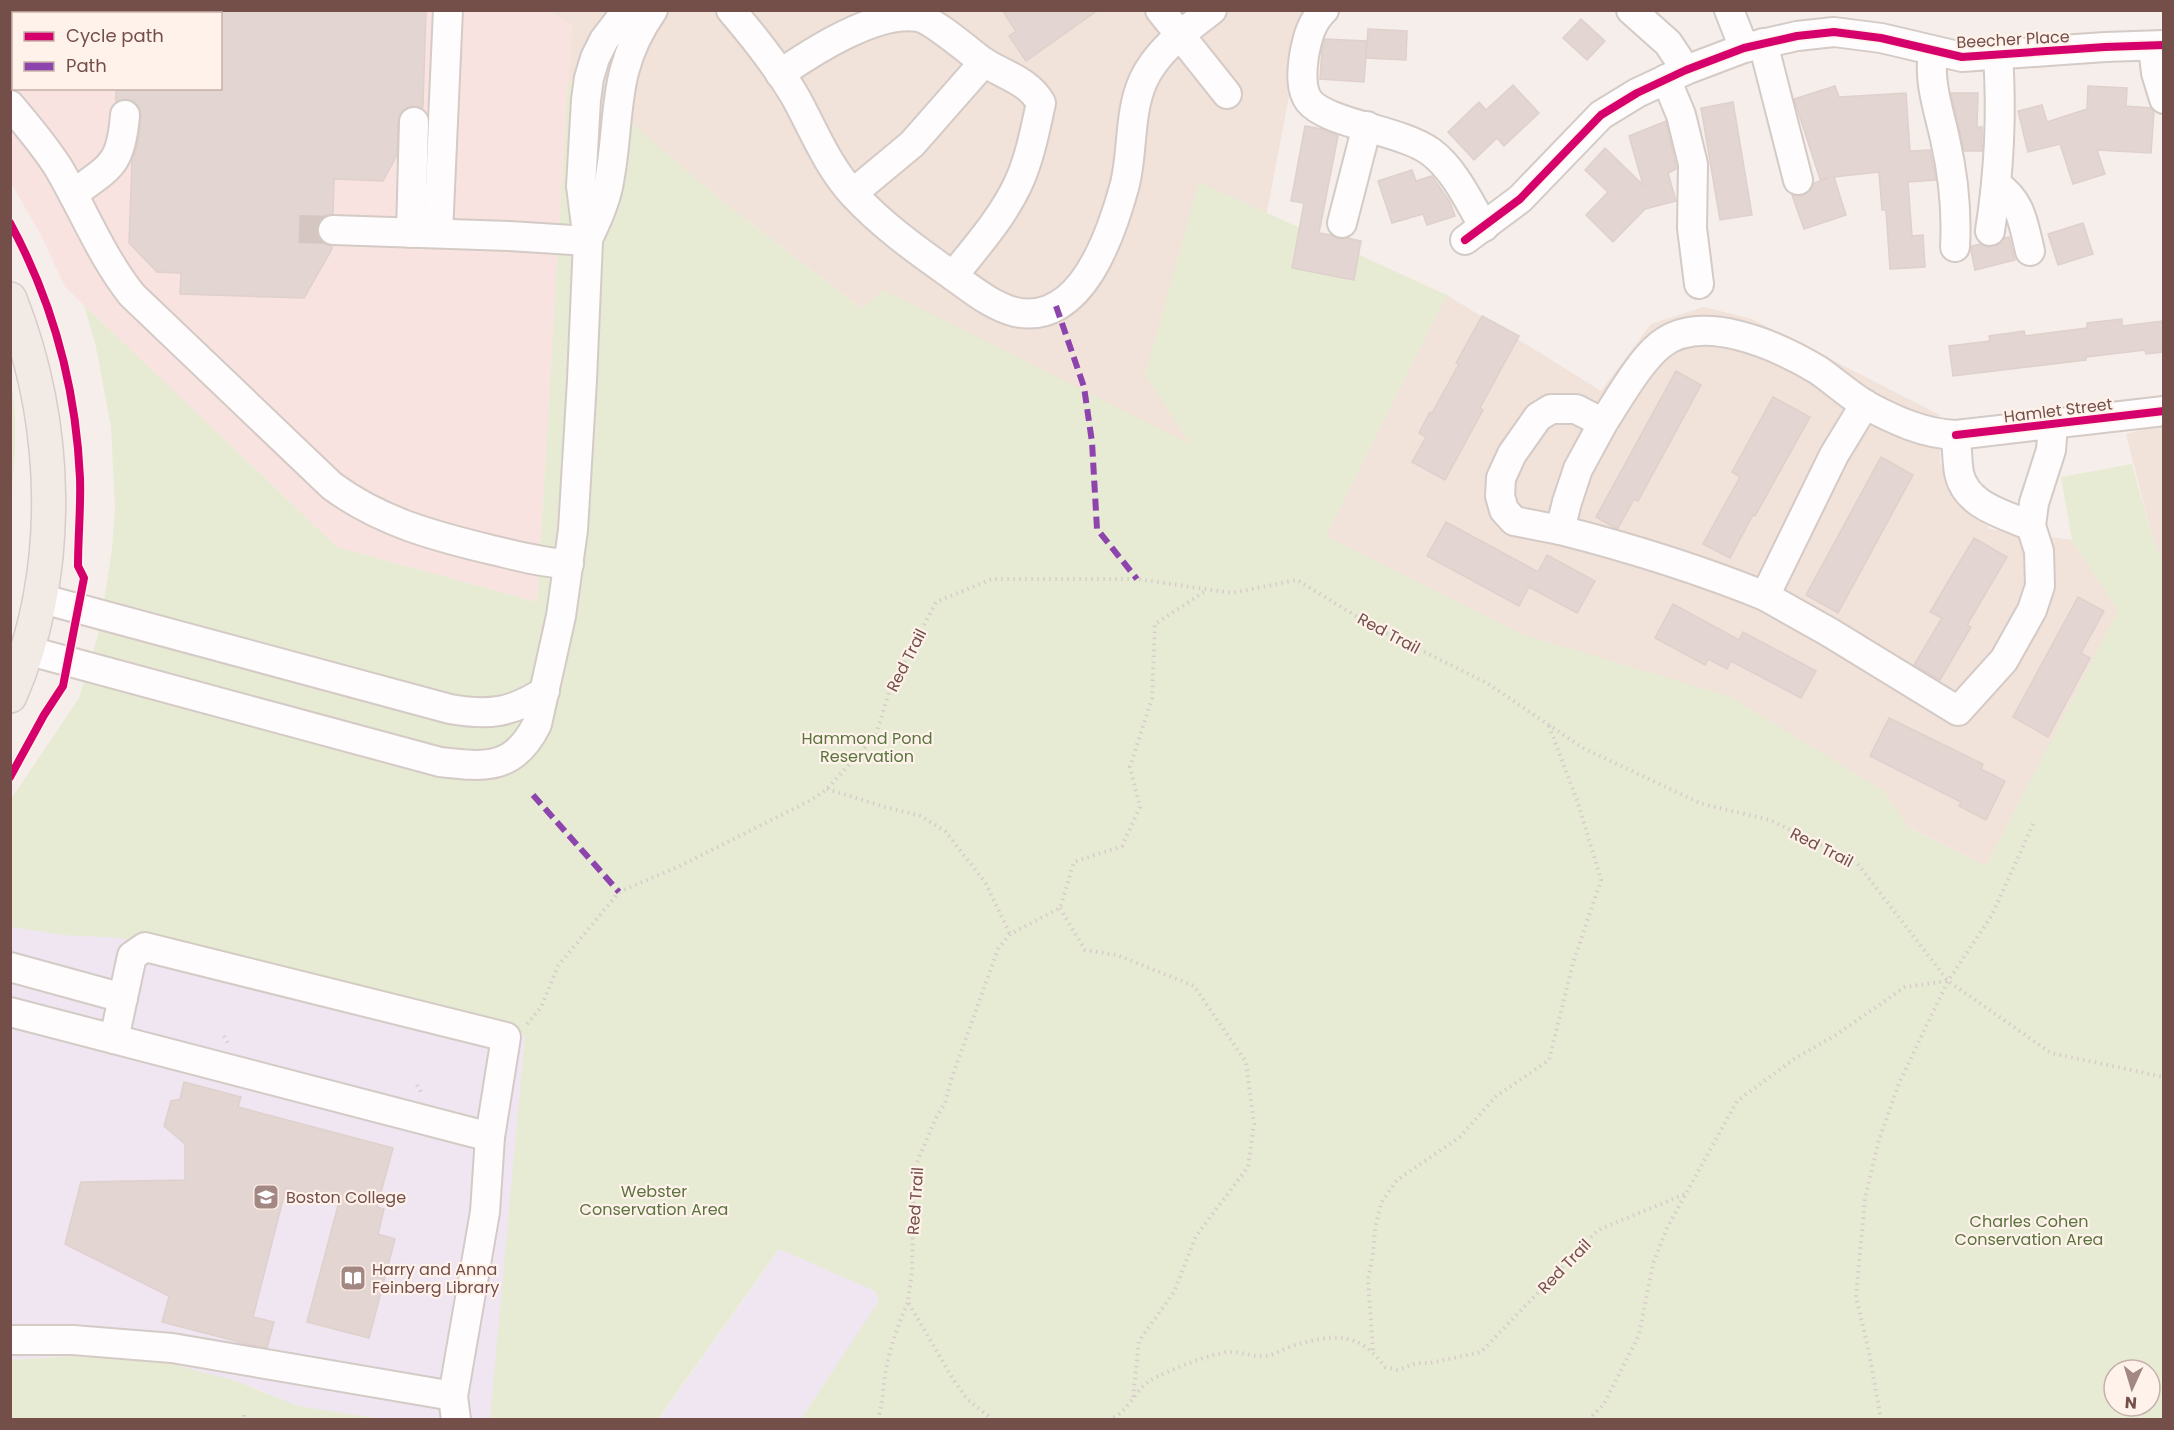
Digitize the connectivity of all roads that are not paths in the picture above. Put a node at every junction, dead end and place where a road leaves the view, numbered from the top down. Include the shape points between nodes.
1 (448, 10) edge
2 (627, 10) edge
3 (652, 10) edge
4 (731, 10) edge
5 (1160, 10) edge
6 (1212, 10) edge
7 (1324, 10) edge
8 (1631, 10) edge
9 (1729, 10) edge
10 (1179, 36) junction
11 (2158, 45) edge
12 (1753, 46) junction
13 (1933, 52) junction
14 (1998, 55) junction
15 (984, 62) junction
16 (780, 74) junction
17 (1676, 75) junction
18 (1227, 93) dead end
19 (2163, 99) edge
20 (10, 105) edge
21 (125, 115) dead end
22 (414, 122) dead end
23 (1367, 126) junction
24 (1798, 180) dead end
25 (1996, 184) junction
26 (853, 193) junction
27 (73, 194) junction
28 (1342, 223) dead end
29 (333, 230) tunnel mouth
30 (1990, 231) dead end
31 (425, 233) junction
32 (588, 241) junction
33 (1955, 247) dead end
34 (2030, 251) dead end
35 (953, 276) junction
36 (1699, 284) dead end
37 (10, 298) edge
38 (1865, 404) junction
39 (2163, 411) edge
40 (1603, 423) junction
41 (2053, 424) junction
42 (1956, 435) junction
43 (2031, 526) junction
44 (1560, 530) junction
45 (569, 564) junction
46 (1766, 596) junction
47 (39, 598) junction
48 (26, 650) junction
49 (545, 691) junction
50 (10, 696) edge
51 (10, 967) edge
52 (123, 998) junction
53 (10, 1012) edge
54 (114, 1039) junction
55 (490, 1137) junction
56 (10, 1340) edge
57 (454, 1408) edge

1 - 31 street
2 - 32 street via 604,40 589,78 581,161
3 - 32 street via 635,37 624,67 607,189
4 - 16 street
5 - 10 street
6 - 10 street
7 - 23 street via 1313,24 1305,50 1305,94 1322,111
8 - 17 street via 1668,43
9 - 12 street
10 - 18 street
10 - 35 street via 1154,62 1143,81 1120,201 1105,242 1082,285 1056,306 1028,314 1002,308
11 - 14 street, Beecher Place
11 - 19 street via 2156,73
12 - 13 street, Beecher Place via 1834,32 1881,38
12 - 17 street, Beecher Place
12 - 24 street
13 - 14 street, Beecher Place via 1962,57
13 - 33 street via 1931,73 1948,156
14 - 25 street
15 - 16 street via 920,17 891,17 813,51
15 - 26 street via 912,144
15 - 35 street via 1024,83 1041,103 1028,158 1007,205
16 - 26 street via 829,160
17 - 23 street, Beecher Place via 1602,115 1520,199 1475,233 1440,159 1412,141
17 - 36 street via 1693,164 1692,228
20 - 27 street via 46,150
21 - 27 street via 119,154 110,166
22 - 31 street
23 - 28 street
25 - 30 street
25 - 34 street via 2015,200
26 - 35 street via 901,237
27 - 45 street via 132,295 332,486 380,516 421,531
29 - 31 street
31 - 32 street
32 - 45 street via 580,434
37 - 47 main road via 32,363 46,439 47,514
38 - 40 street, Hamlet Street via 1817,370 1767,345 1726,332 1685,332 1660,345
38 - 42 street, Hamlet Street via 1918,429
38 - 46 street via 1834,454
39 - 41 street, Hamlet Street
40 - 44 street, Hamlet Street via 1578,469
40 - 44 street, Hamlet Street via 1576,409 1551,409 1538,417 1512,454 1501,478 1504,510 1514,521
41 - 42 street, Hamlet Street
41 - 43 street, Hamlet Street via 2051,450
42 - 43 street via 1960,475 1973,498
43 - 46 street, Hamlet Street via 2038,551 2040,586 2032,610 2004,660 1958,711
44 - 46 street, Hamlet Street via 1632,548
45 - 49 street
47 - 48 main road
47 - 49 street via 470,713 511,709
48 - 49 street via 463,765 502,762 517,752 530,739 537,724
48 - 50 main road
51 - 52 street
52 - 54 street
52 - 55 street via 132,956 145,946 506,1036
53 - 54 street
54 - 55 street
55 - 57 street via 485,1212
56 - 57 street via 73,1340 172,1348

